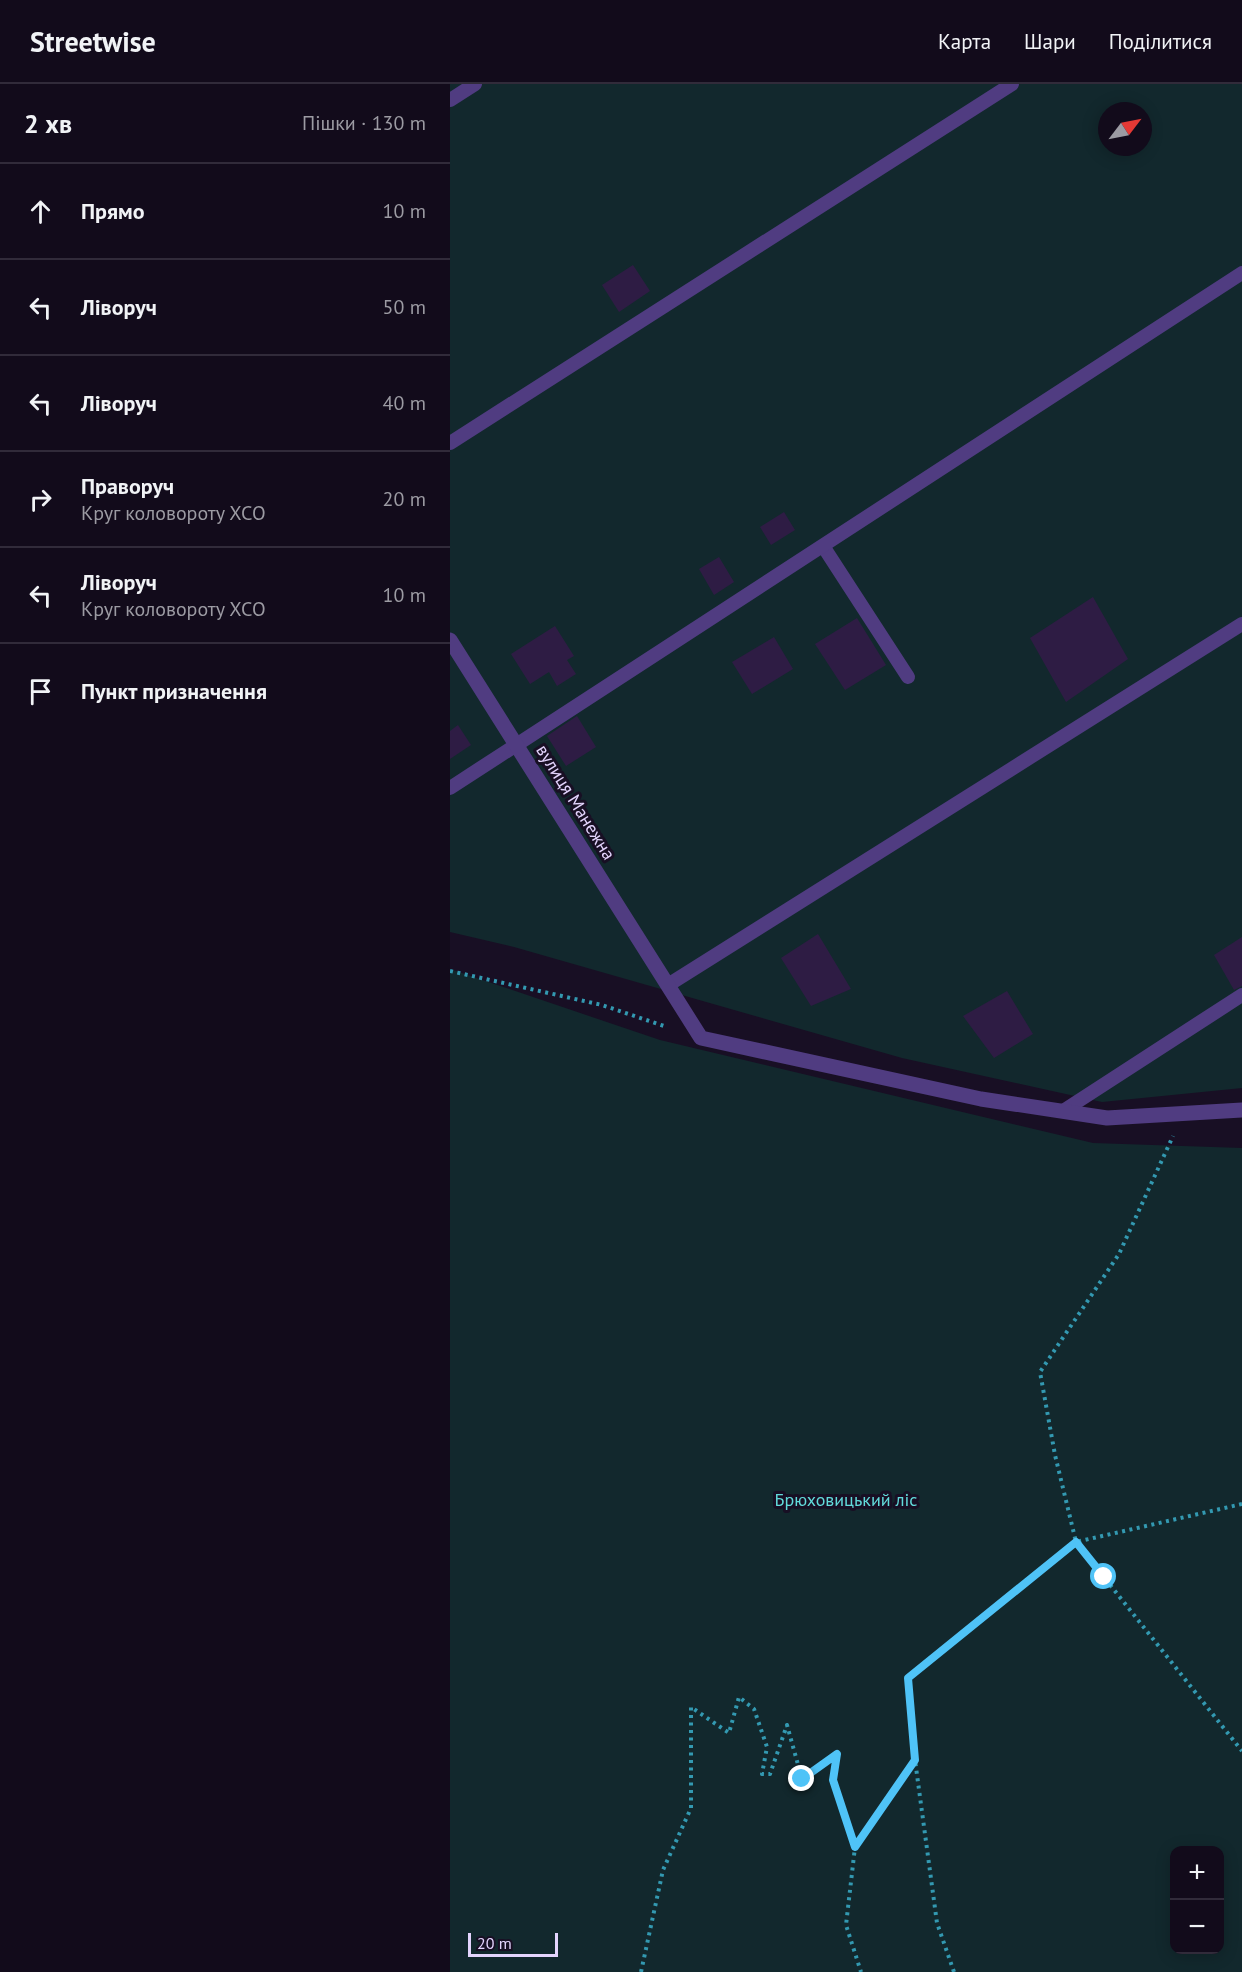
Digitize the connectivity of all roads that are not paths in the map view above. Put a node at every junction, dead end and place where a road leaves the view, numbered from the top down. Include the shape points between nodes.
1 (475, 84) edge
2 (1012, 84) edge
3 (450, 100) edge
4 (1242, 273) edge
5 (450, 443) edge
6 (823, 546) junction
7 (1242, 624) edge
8 (450, 640) edge
9 (908, 677) dead end
10 (517, 745) junction
11 (450, 788) edge
12 (668, 985) junction
13 (1242, 995) edge
14 (1242, 1110) edge
15 (1063, 1111) junction

1 - 3 lane
2 - 5 lane
4 - 6 lane
6 - 9 lane
6 - 10 lane
7 - 12 lane
8 - 10 street, вулиця Манежна
10 - 11 lane
10 - 12 street, вулиця Манежна
12 - 15 street, вулиця Манежна via 702,1038 981,1099
13 - 15 lane
14 - 15 street via 1107,1118

